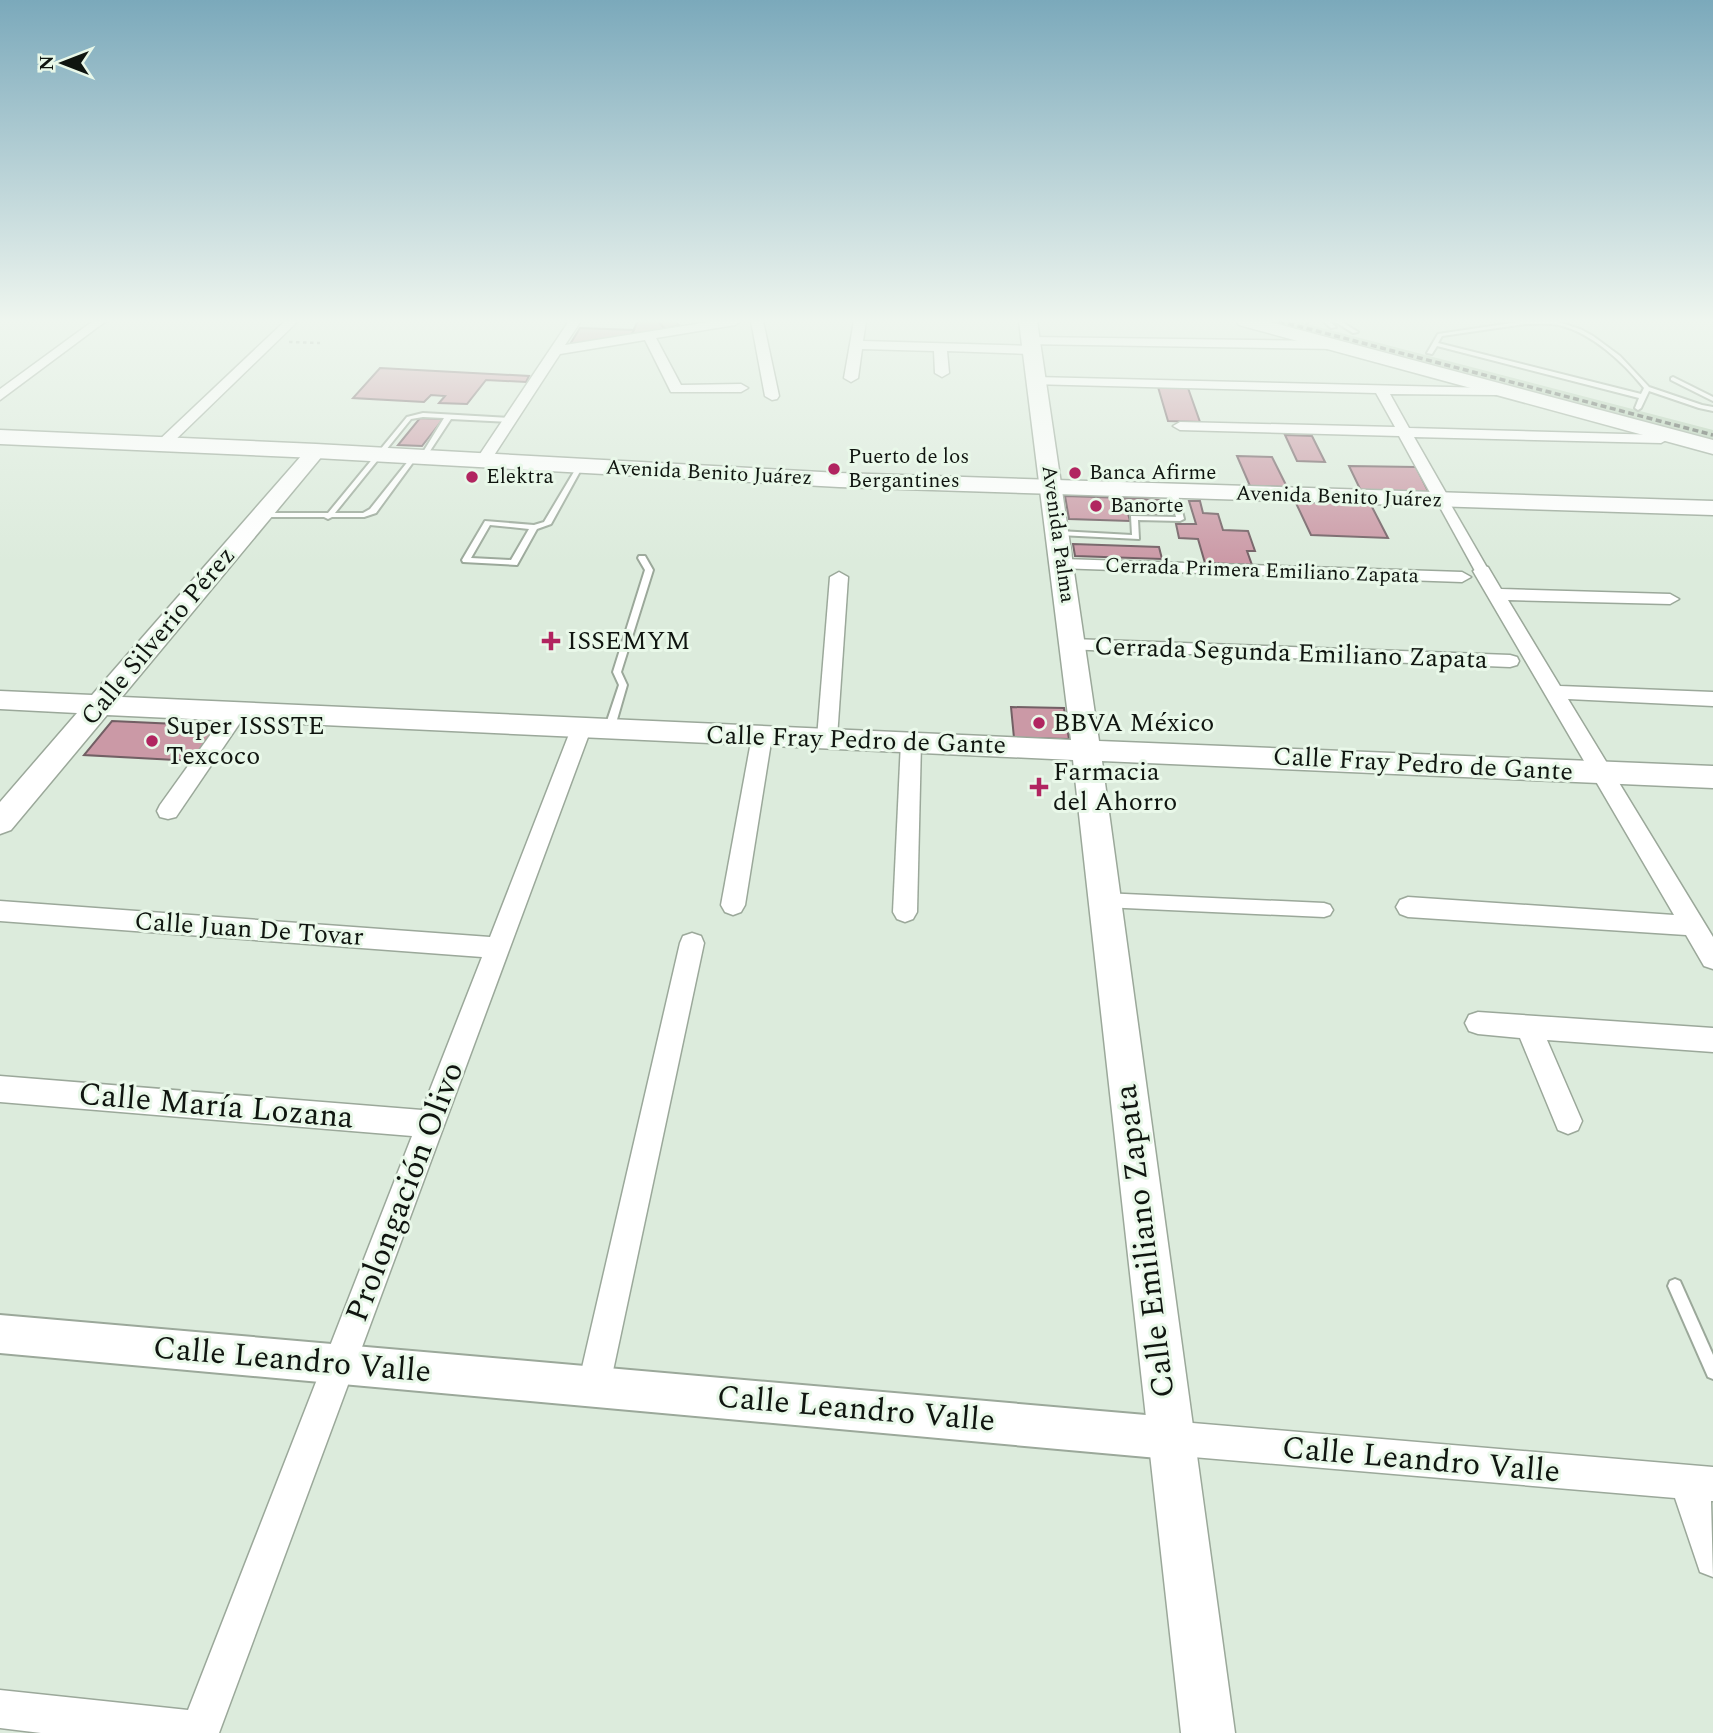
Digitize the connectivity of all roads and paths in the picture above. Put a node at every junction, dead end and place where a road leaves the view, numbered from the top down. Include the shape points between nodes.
1 (207, 402) edge
2 (522, 402) edge
3 (1038, 402) edge
4 (1388, 402) edge
5 (1570, 402) edge
6 (1637, 402) edge
7 (1686, 402) edge
8 (1641, 403) joint
9 (1713, 409) edge
10 (449, 416) junction
11 (510, 420) junction
12 (1180, 426) dead end
13 (1713, 428) edge
14 (1405, 434) junction
15 (0, 437) edge
16 (1661, 439) dead end
17 (163, 444) junction
18 (1713, 447) edge
19 (316, 451) junction
20 (379, 454) junction
21 (419, 457) junction
22 (484, 460) junction
23 (580, 466) junction
24 (1052, 487) junction
25 (1173, 491) junction
26 (1442, 500) junction
27 (1713, 508) edge
28 (261, 514) junction
29 (328, 517) junction
30 (534, 527) junction
31 (1059, 533) junction
32 (642, 558) dead end
33 (1063, 564) junction
34 (1482, 571) joint
35 (838, 577) dead end
36 (1462, 577) dead end
37 (1496, 594) junction
38 (1670, 599) dead end
39 (1072, 645) junction
40 (1510, 661) dead end
41 (1555, 692) junction
42 (1713, 699) edge
43 (0, 700) edge
44 (100, 705) junction
45 (238, 711) junction
46 (595, 729) junction
47 (762, 736) junction
48 (827, 738) junction
49 (911, 742) junction
50 (1085, 749) junction
51 (1604, 772) junction
52 (1713, 777) edge
53 (168, 811) dead end
54 (0, 822) edge
55 (1104, 900) junction
56 (733, 905) dead end
57 (1408, 907) dead end
58 (1324, 910) dead end
59 (0, 911) edge
60 (905, 912) dead end
61 (1694, 926) junction
62 (692, 943) dead end
63 (497, 948) junction
64 (1713, 959) edge
65 (1478, 1023) dead end
66 (1529, 1027) junction
67 (1713, 1040) edge
68 (0, 1089) edge
69 (1568, 1121) dead end
70 (431, 1124) junction
71 (1675, 1286) dead end
72 (0, 1334) edge
73 (339, 1365) junction
74 (1713, 1372) edge
75 (594, 1385) junction
76 (1169, 1438) junction
77 (1700, 1483) edge
78 (1713, 1559) edge
79 (0, 1709) edge
80 (200, 1732) edge
81 (1208, 1733) edge

1 - 17 street
2 - 11 street
3 - 24 main road, Avenida Palma
4 - 14 street
5 - 18 main road
6 - 8 main road
7 - 9 lane
8 - 13 main road
10 - 11 lane
10 - 20 lane via 409,418
10 - 21 lane
11 - 22 street
12 - 14 street
14 - 16 street
14 - 26 street
15 - 17 main road, Avenida Benito Juárez
17 - 19 main road, Avenida Benito Juárez
19 - 20 main road, Avenida Benito Juárez
19 - 28 main road, Calle Silverio Pérez
20 - 21 main road, Avenida Benito Juárez
20 - 29 lane
21 - 22 main road, Avenida Benito Juárez
21 - 29 lane via 373,511
22 - 23 main road, Avenida Benito Juárez
23 - 24 main road, Avenida Benito Juárez
23 - 30 lane via 547,524
24 - 25 main road, Avenida Benito Juárez
24 - 31 main road, Avenida Palma
25 - 26 main road, Avenida Benito Juárez
25 - 31 lane via 1180,519 1134,518 1136,537
26 - 27 main road, Avenida Benito Juárez
26 - 34 street
28 - 29 lane
28 - 44 main road, Calle Silverio Pérez
30 - 30 lane via 488,523 466,559 514,563
31 - 33 main road, Avenida Palma
32 - 46 lane via 649,570 617,672 623,685
33 - 36 street, Cerrada Primera Emiliano Zapata
33 - 39 main road, Avenida Palma
34 - 37 street
35 - 48 street
37 - 38 street
37 - 41 street
39 - 40 street, Cerrada Segunda Emiliano Zapata
39 - 50 main road, Avenida Palma
41 - 42 street
41 - 51 street
43 - 44 main road, Calle Fray Pedro de Gante
44 - 45 main road, Calle Fray Pedro de Gante
44 - 54 main road, Calle Silverio Pérez
45 - 46 main road, Calle Fray Pedro de Gante
45 - 53 street
46 - 47 main road, Calle Fray Pedro de Gante
46 - 63 street, Prolongación Olivo
47 - 48 main road, Calle Fray Pedro de Gante
47 - 56 street
48 - 49 main road, Calle Fray Pedro de Gante
49 - 50 main road, Calle Fray Pedro de Gante
49 - 60 street
50 - 51 main road, Calle Fray Pedro de Gante
50 - 55 main road, Calle Emiliano Zapata
51 - 52 main road, Calle Fray Pedro de Gante
51 - 61 street
55 - 58 street
55 - 76 main road, Calle Emiliano Zapata
57 - 61 street
59 - 63 street, Calle Juan De Tovar
61 - 64 street
62 - 75 street
63 - 70 street, Prolongación Olivo
65 - 66 street
66 - 67 street
66 - 69 street
68 - 70 street, Calle María Lozana
70 - 73 street, Prolongación Olivo
71 - 74 lane
72 - 73 street, Calle Leandro Valle
73 - 75 street, Calle Leandro Valle
73 - 80 street, Prolongación Olivo
75 - 76 street, Calle Leandro Valle
76 - 77 street, Calle Leandro Valle
76 - 81 main road, Calle Emiliano Zapata
77 - 78 street
79 - 80 street

